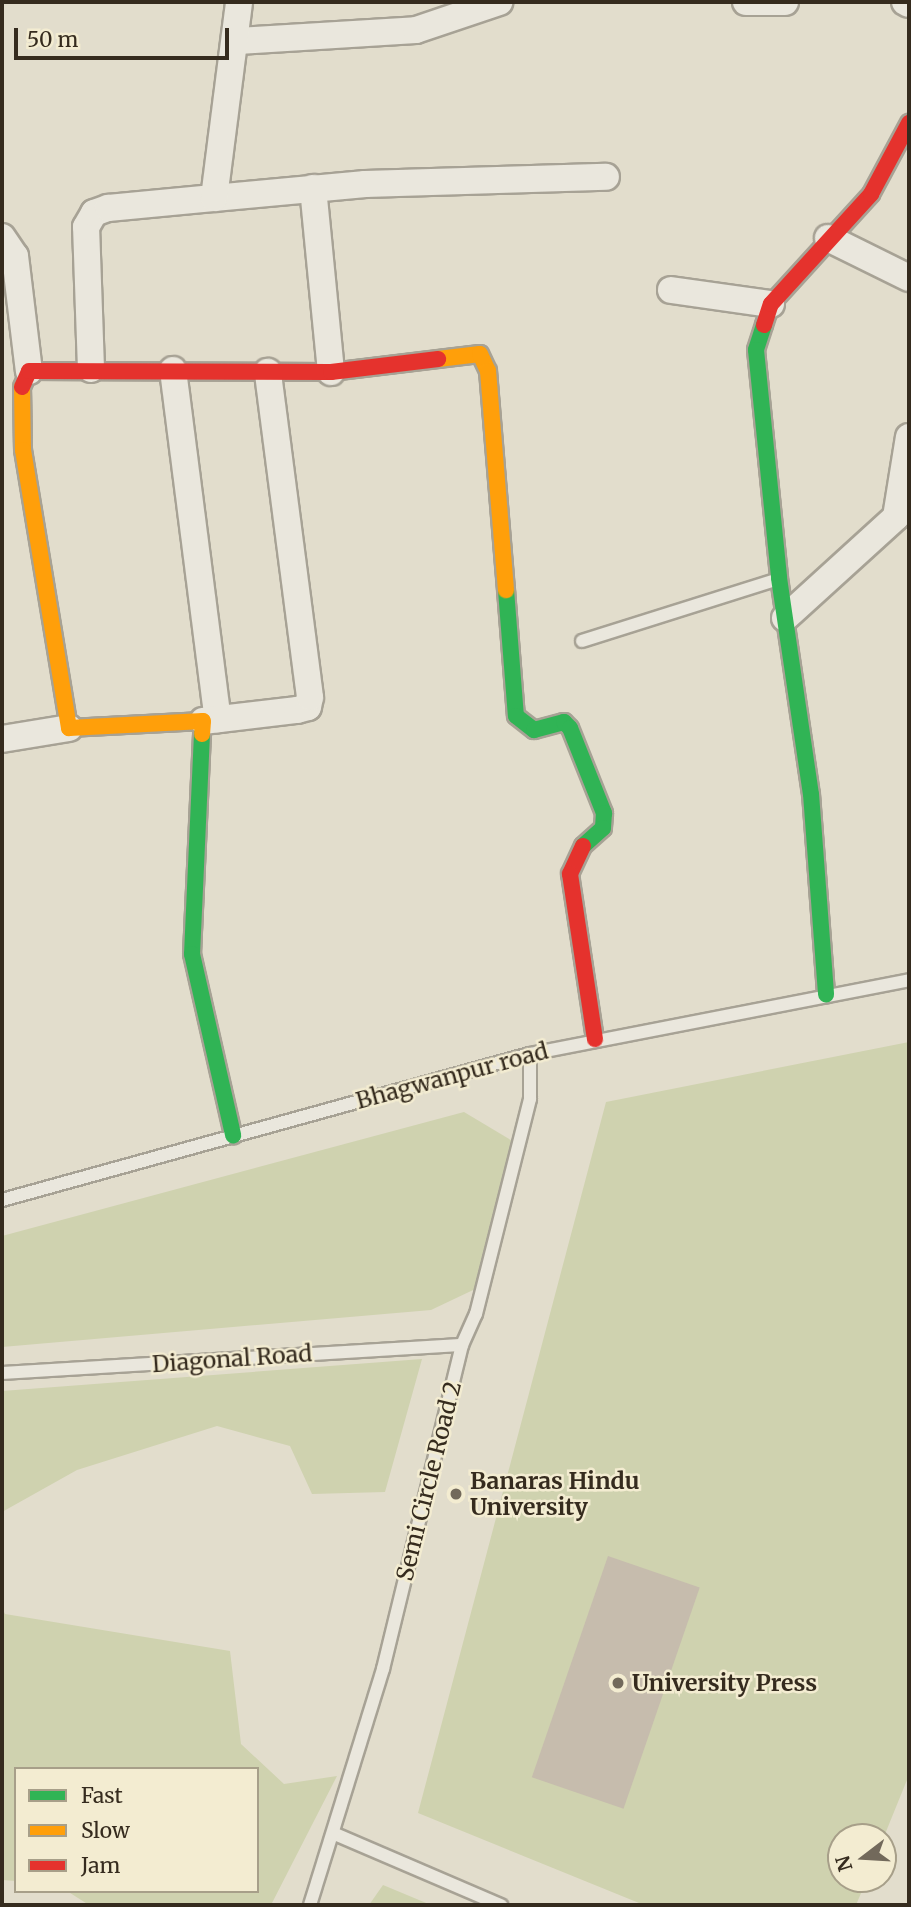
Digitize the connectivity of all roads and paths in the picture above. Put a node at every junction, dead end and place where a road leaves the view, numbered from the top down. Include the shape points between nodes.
1 (239, 2) edge
2 (499, 2) edge
3 (746, 2) edge
4 (786, 2) edge
5 (238, 41) junction
6 (909, 123) edge
7 (606, 177) dead end
8 (313, 187) junction
9 (214, 198) junction
10 (2, 237) edge
11 (828, 238) junction
12 (909, 278) edge
13 (671, 290) dead end
14 (771, 304) junction
15 (91, 369) junction
16 (173, 370) junction
17 (29, 371) junction
18 (268, 372) junction
19 (331, 372) junction
20 (909, 437) edge
21 (779, 578) junction
22 (785, 618) junction
23 (582, 640) dead end
24 (210, 720) junction
25 (69, 728) junction
26 (2, 739) edge
27 (909, 980) edge
28 (826, 993) junction
29 (595, 1039) junction
30 (530, 1054) junction
31 (233, 1135) junction
32 (2, 1200) edge
33 (462, 1345) junction
34 (2, 1373) edge
35 (335, 1835) junction
36 (310, 1905) edge
37 (501, 1905) edge

1 - 5 street
2 - 5 street via 416,30
3 - 4 street
5 - 9 street
6 - 11 street via 871,194
7 - 8 street
8 - 9 street
8 - 19 street
9 - 15 street via 94,213 86,227
10 - 17 street via 15,256
11 - 12 street
11 - 14 street
13 - 14 street
14 - 21 street via 757,350
15 - 16 street
15 - 17 street
16 - 18 street
16 - 24 street
17 - 25 street via 20,392 23,450
18 - 19 street
18 - 24 street via 310,697 308,707 297,710
19 - 29 street via 472,354 486,362 516,716 534,730 564,722 570,728 604,813 603,828 584,844 570,874
20 - 22 street via 896,517
21 - 22 street
21 - 23 lane
22 - 28 street via 811,794
24 - 25 street
24 - 31 street via 192,954
25 - 26 street
27 - 28 lane, Bhagwanpur road
28 - 29 lane, Bhagwanpur road
29 - 30 lane, Bhagwanpur road
30 - 31 lane, Bhagwanpur road
30 - 33 lane, Semi Circle Road 2 via 530,1099 476,1314
31 - 32 lane, Bhagwanpur road
33 - 34 lane, Diagonal Road
33 - 35 lane, Semi Circle Road 2
35 - 36 lane, Semi Circle Road 2
35 - 37 lane

